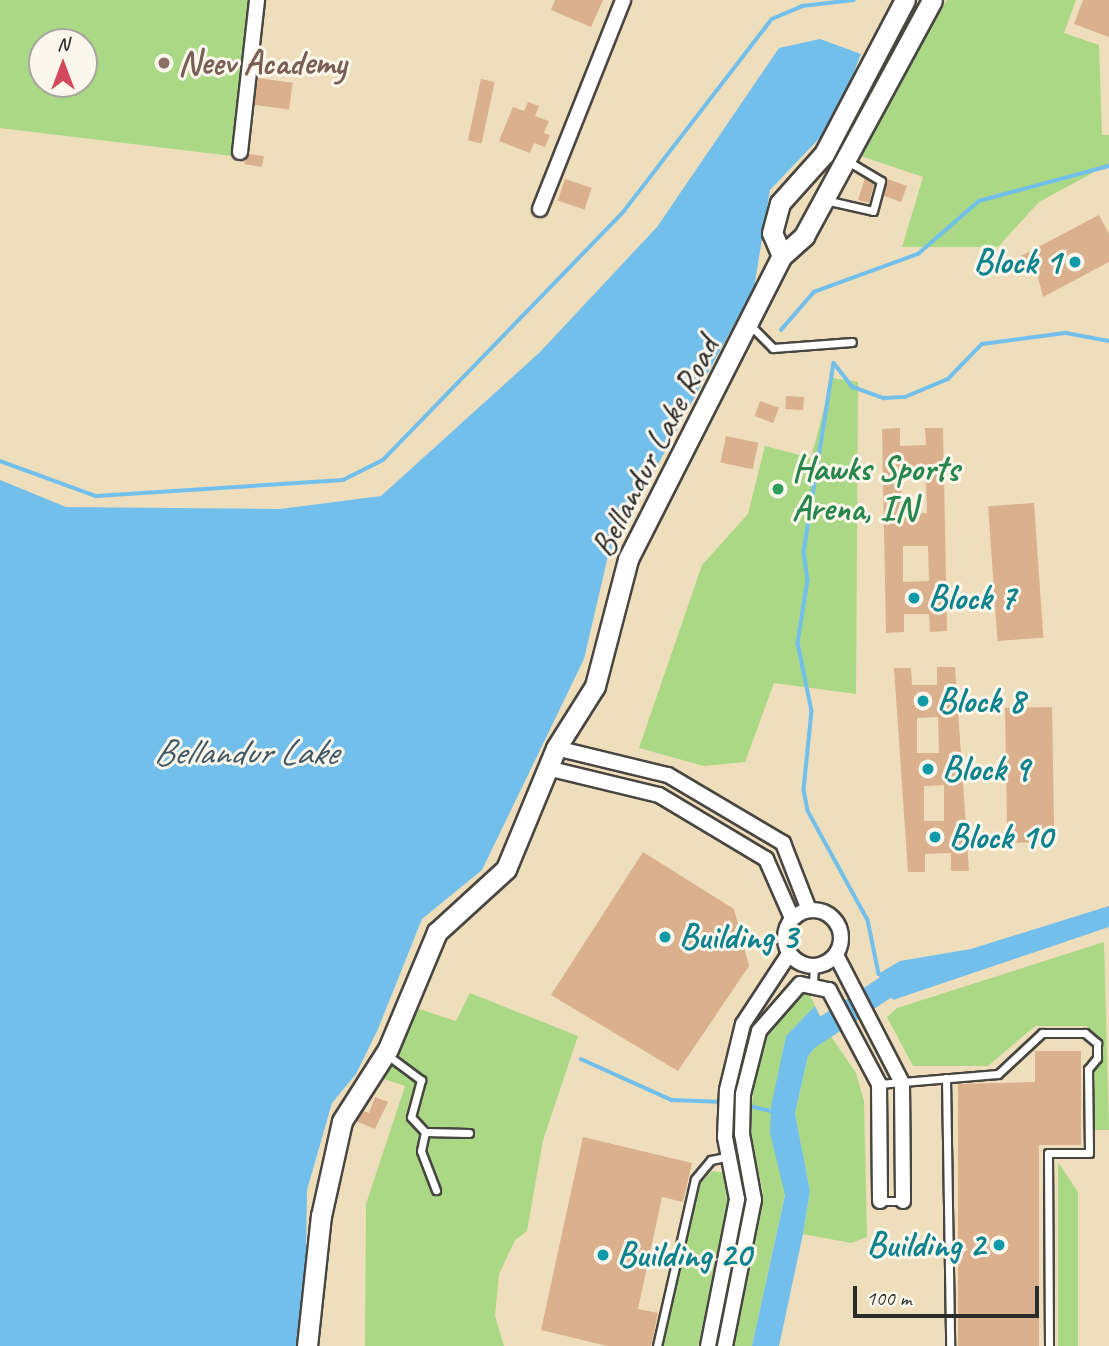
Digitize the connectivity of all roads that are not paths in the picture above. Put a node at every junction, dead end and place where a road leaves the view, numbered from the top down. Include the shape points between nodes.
1 (257, 0) edge
2 (624, 0) edge
3 (905, 0) edge
4 (932, 0) edge
5 (240, 152) dead end
6 (845, 160) junction
7 (824, 200) junction
8 (540, 209) dead end
9 (782, 256) junction
10 (751, 326) junction
11 (852, 342) dead end
12 (556, 748) junction
13 (547, 768) junction
14 (701, 794) junction
15 (688, 813) junction
16 (791, 864) junction
17 (773, 874) junction
18 (809, 910) junction
19 (792, 918) junction
20 (789, 954) junction
21 (836, 955) junction
22 (814, 966) junction
23 (813, 984) junction
24 (385, 1054) junction
25 (946, 1078) junction
26 (902, 1082) junction
27 (879, 1084) junction
28 (425, 1132) junction
29 (469, 1133) dead end
30 (730, 1156) junction
31 (436, 1190) dead end
32 (880, 1201) joint
33 (903, 1201) joint
34 (307, 1346) edge
35 (657, 1346) edge
36 (708, 1346) edge
37 (725, 1346) edge
38 (950, 1346) edge
39 (1049, 1346) edge

1 - 5 street
2 - 8 street
3 - 9 street via 824,154 780,204 772,233
4 - 6 street, Bellandur Lake Road
6 - 7 street, Bellandur Lake Road
6 - 7 lane via 881,181 873,211 864,214
7 - 9 street, Bellandur Lake Road via 804,236
9 - 10 street, Bellandur Lake Road
10 - 11 lane via 773,348
10 - 12 street, Bellandur Lake Road via 628,559 595,686
12 - 13 street, Bellandur Lake Road
12 - 14 street via 668,775
13 - 15 street via 659,795
13 - 24 street, Bellandur Lake Road via 506,869 437,932
14 - 15 lane
14 - 16 street via 782,843
15 - 17 street via 766,859
16 - 17 lane
16 - 18 street
17 - 19 street
18 - 19 street
18 - 21 street via 836,921 842,935
19 - 20 street via 785,938
20 - 22 street
20 - 30 street via 743,1024 725,1101
21 - 22 street
21 - 26 street
22 - 23 lane
23 - 27 street via 829,990
23 - 37 street via 800,984 785,997 759,1031 741,1122 754,1200
24 - 28 lane via 421,1080 411,1117
24 - 34 street, Bellandur Lake Road via 342,1121 321,1216
25 - 26 lane
25 - 38 lane
25 - 39 lane via 998,1074 1042,1034 1085,1034 1097,1043 1097,1058 1088,1069 1089,1153 1048,1153
26 - 27 lane
26 - 33 street
27 - 32 street
28 - 29 lane
28 - 31 lane via 421,1151
30 - 35 lane via 711,1160 695,1179
30 - 36 street via 737,1199
32 - 33 lane

